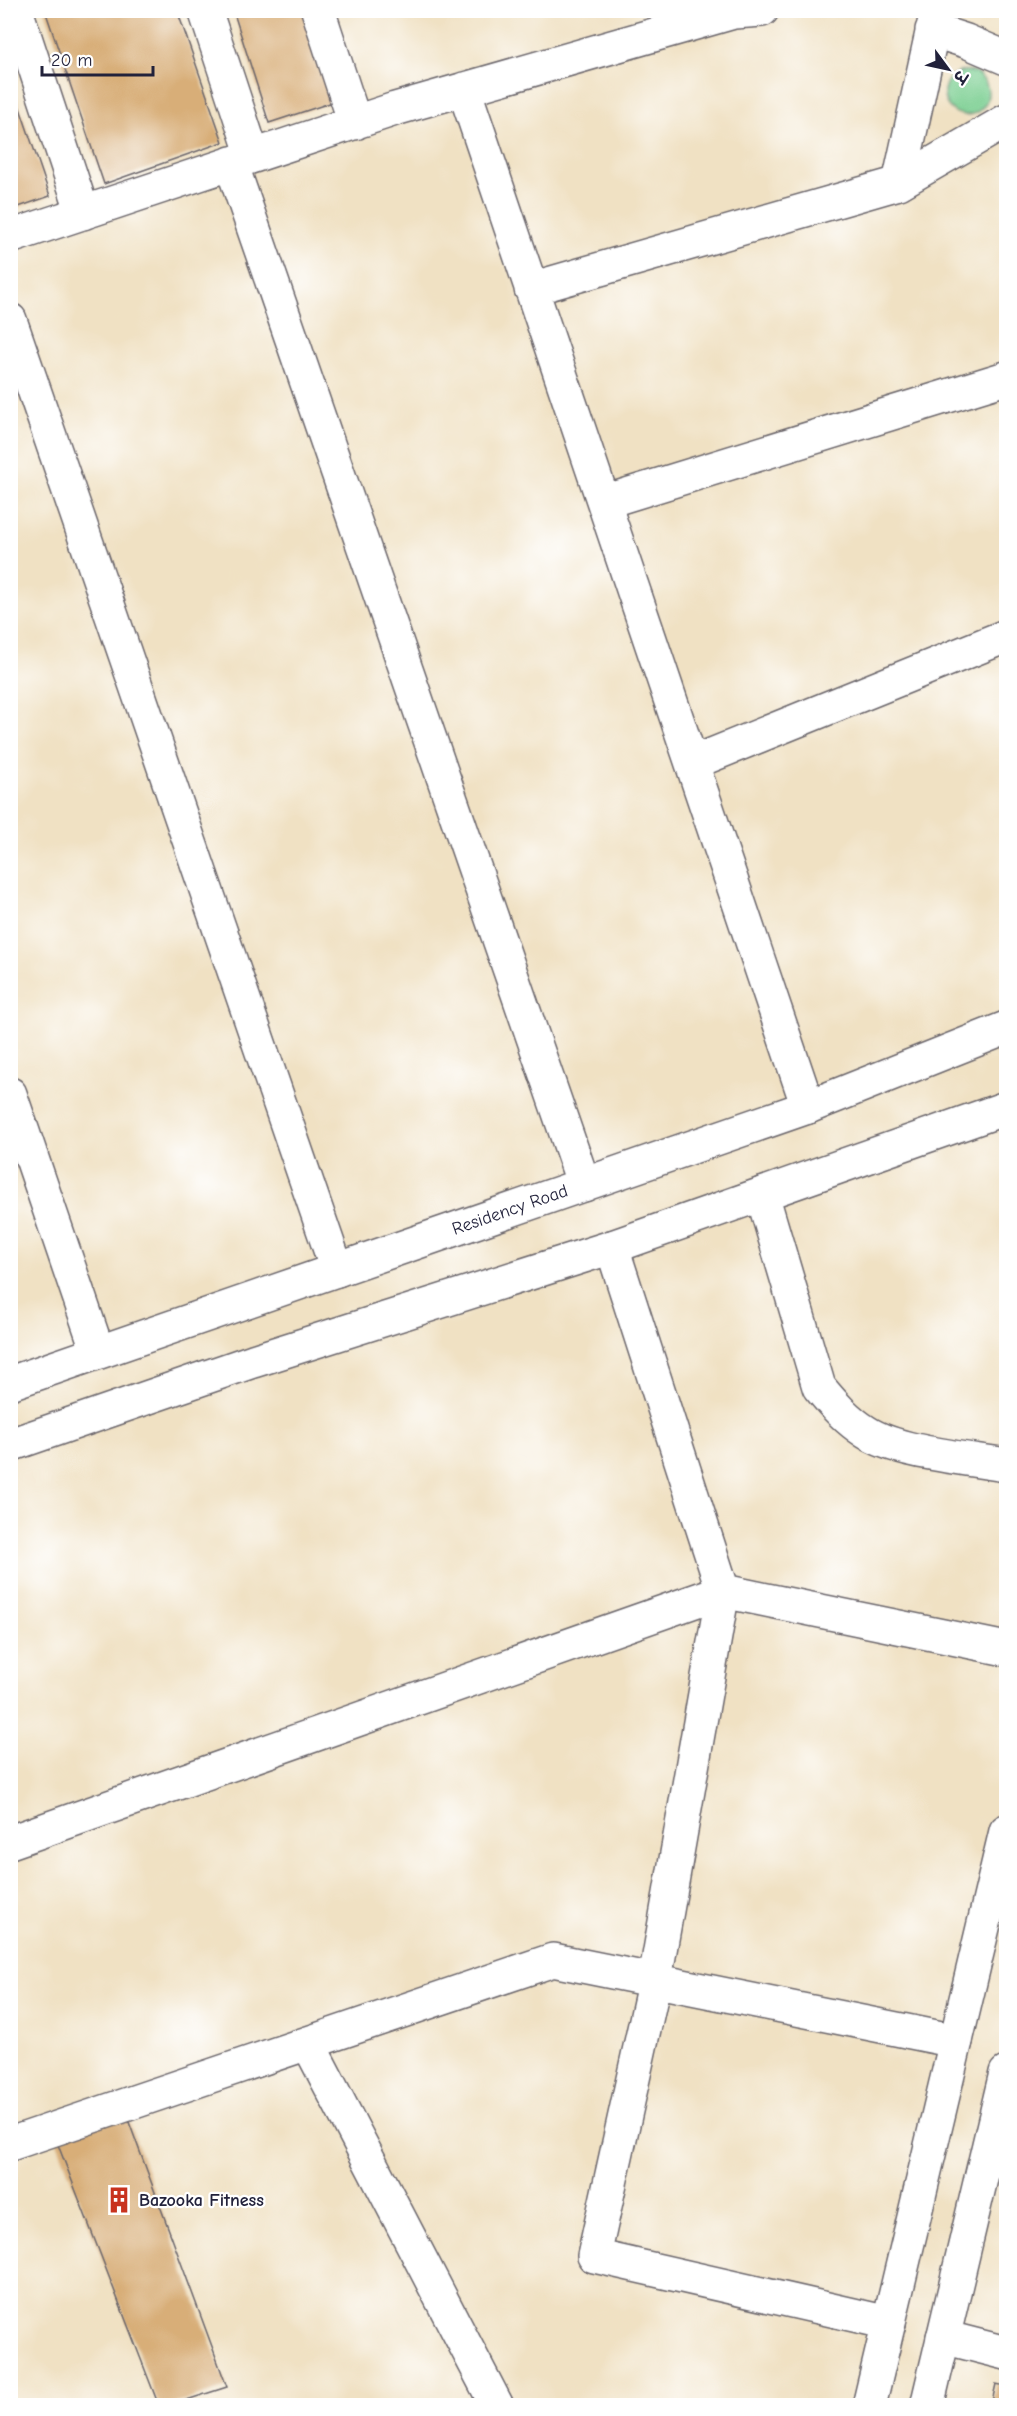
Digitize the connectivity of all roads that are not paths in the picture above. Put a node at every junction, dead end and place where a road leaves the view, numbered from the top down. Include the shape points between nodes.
1 (16, 10) edge
2 (205, 10) edge
3 (318, 10) edge
4 (762, 10) edge
5 (935, 20) edge
6 (1006, 58) edge
7 (464, 89) junction
8 (1006, 121) edge
9 (355, 123) junction
10 (242, 160) junction
11 (899, 183) junction
12 (83, 213) junction
13 (10, 237) edge
14 (531, 289) junction
15 (10, 320) edge
16 (1006, 378) edge
17 (604, 502) junction
18 (1006, 636) edge
19 (692, 763) junction
20 (1006, 1028) edge
21 (10, 1094) edge
22 (808, 1107) junction
23 (1006, 1108) edge
24 (584, 1185) junction
25 (762, 1194) junction
26 (612, 1246) junction
27 (338, 1270) junction
28 (98, 1352) junction
29 (10, 1383) edge
30 (10, 1445) edge
31 (1006, 1465) edge
32 (723, 1591) junction
33 (1006, 1649) edge
34 (1006, 1831) edge
35 (10, 1842) edge
36 (655, 1979) junction
37 (956, 2041) junction
38 (308, 2043) junction
39 (1006, 2073) edge
40 (10, 2144) edge
41 (889, 2324) junction
42 (943, 2337) junction
43 (1006, 2353) edge
44 (497, 2406) edge
45 (869, 2406) edge
46 (927, 2406) edge

1 - 12 street
2 - 10 street
3 - 9 street
4 - 7 street via 734,12
5 - 6 street via 966,41
5 - 11 street
7 - 9 street
7 - 14 street
8 - 11 street
9 - 10 street
10 - 12 street
10 - 24 street
11 - 14 street
12 - 13 street
14 - 17 street
15 - 27 street
16 - 17 street
17 - 19 street
18 - 19 street
19 - 22 street
20 - 22 street, Residency Road
21 - 28 street
22 - 24 street, Residency Road
23 - 25 street
24 - 27 street, Residency Road
25 - 26 street
25 - 31 street via 819,1387 839,1411 867,1433 897,1446
26 - 30 street via 253,1361
26 - 32 street
27 - 28 street, Residency Road
28 - 29 street, Residency Road
32 - 33 street
32 - 35 street
32 - 36 street
34 - 37 street
36 - 37 street
36 - 38 street via 553,1959
36 - 41 street via 594,2256
37 - 41 street
38 - 40 street
38 - 44 street
39 - 42 street
41 - 45 street
42 - 43 street
42 - 46 street

